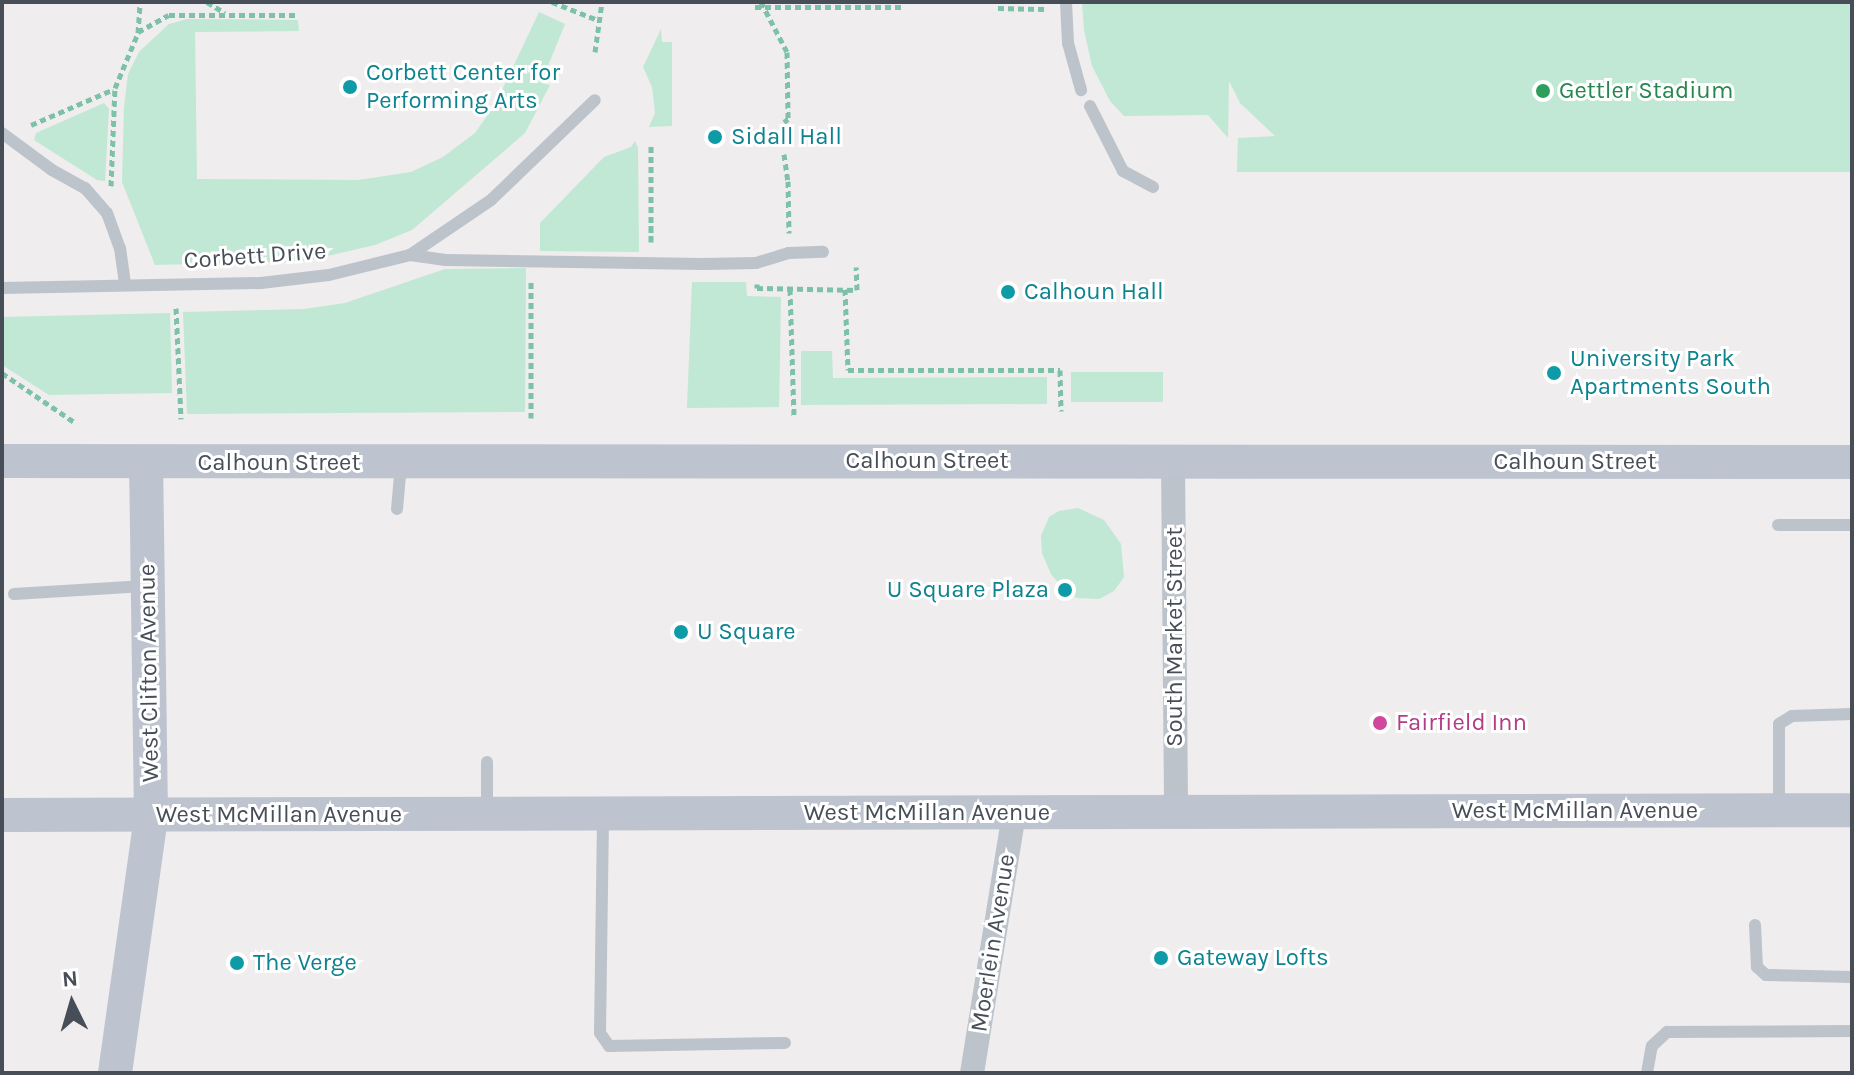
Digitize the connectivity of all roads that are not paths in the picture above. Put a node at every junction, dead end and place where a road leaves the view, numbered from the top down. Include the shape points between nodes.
1 (1065, 6) edge
2 (1081, 90) dead end
3 (595, 100) dead end
4 (1090, 106) dead end
5 (2, 133) edge
6 (1153, 187) dead end
7 (823, 252) dead end
8 (410, 255) junction
9 (125, 285) junction
10 (2, 288) edge
11 (2, 461) edge
12 (1173, 461) junction
13 (146, 462) junction
14 (1852, 462) edge
15 (401, 463) junction
16 (397, 509) dead end
17 (1778, 525) dead end
18 (1852, 525) edge
19 (149, 585) junction
20 (14, 594) dead end
21 (1852, 714) edge
22 (487, 762) dead end
23 (1852, 810) edge
24 (1779, 811) junction
25 (1176, 812) junction
26 (1014, 813) junction
27 (487, 814) junction
28 (603, 814) junction
29 (2, 815) edge
30 (151, 816) junction
31 (1755, 925) dead end
32 (1852, 977) edge
33 (1852, 1031) edge
34 (785, 1043) dead end
35 (115, 1073) edge
36 (972, 1073) edge
37 (1647, 1073) edge

1 - 2 lane
3 - 8 lane, Corbett Drive via 491,200
4 - 6 lane via 1123,171
5 - 9 lane via 85,188 107,213 120,248
7 - 8 lane via 789,253 756,263 446,260
8 - 9 lane, Corbett Drive via 329,275 275,281
9 - 10 lane, Corbett Drive
11 - 13 main road, Calhoun Street
12 - 14 main road, Calhoun Street
12 - 15 main road, Calhoun Street
12 - 25 street, South Market Street
13 - 15 main road, Calhoun Street
13 - 19 main road, West Clifton Avenue
15 - 16 lane
17 - 18 lane
19 - 20 lane
19 - 30 main road, West Clifton Avenue
21 - 24 lane via 1792,716 1779,724
22 - 27 lane
23 - 24 main road, West McMillan Avenue
24 - 25 main road, West McMillan Avenue
25 - 26 main road, West McMillan Avenue
26 - 28 main road, West McMillan Avenue
26 - 36 street, Moerlein Avenue
27 - 28 main road, West McMillan Avenue
27 - 30 main road, West McMillan Avenue
28 - 34 lane via 600,1033 609,1046
29 - 30 main road, West McMillan Avenue
30 - 35 main road, West Clifton Avenue
31 - 32 lane via 1757,967 1766,975
33 - 37 lane via 1667,1032 1652,1046

